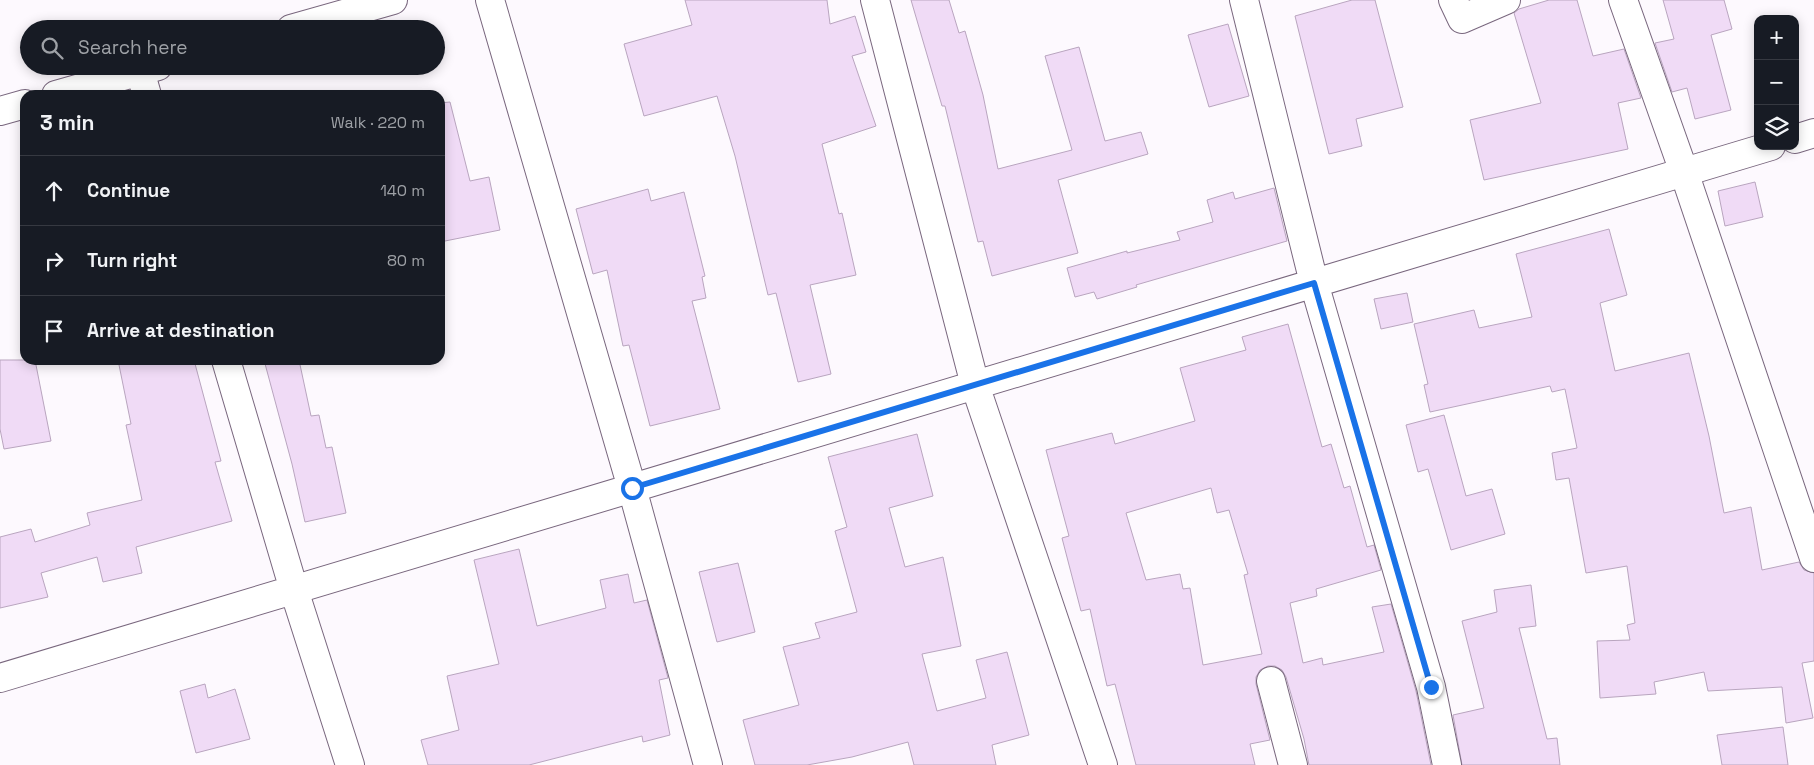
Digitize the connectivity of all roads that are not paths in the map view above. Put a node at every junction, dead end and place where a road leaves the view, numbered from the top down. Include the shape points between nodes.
1 (393, 0) edge
2 (490, 0) edge
3 (875, 0) edge
4 (1244, 0) edge
5 (1453, 0) edge
6 (1506, 0) edge
7 (1623, 0) edge
8 (344, 7) edge
9 (313, 20) edge
10 (148, 78) edge
11 (83, 90) edge
12 (20, 105) edge
13 (0, 111) edge
14 (1814, 134) edge
15 (1799, 138) edge
16 (1758, 150) edge
17 (1684, 172) junction
18 (1314, 283) junction
19 (227, 365) edge
20 (976, 385) junction
21 (632, 488) junction
22 (1814, 558) edge
23 (294, 590) junction
24 (0, 678) edge
25 (1271, 681) dead end
26 (350, 765) edge
27 (708, 765) edge
28 (1103, 765) edge
29 (1293, 765) edge
30 (1447, 765) edge

1 - 8 street
2 - 21 street
3 - 20 street
4 - 18 street
5 - 6 street via 1462,19
7 - 17 street
8 - 9 street
10 - 11 street
12 - 13 street
14 - 15 street
16 - 17 street
17 - 18 street
17 - 22 street
18 - 20 street
18 - 30 street via 1431,687
19 - 23 street
20 - 21 street
20 - 28 street
21 - 23 street
21 - 27 street
23 - 24 street
23 - 26 street
25 - 29 street

